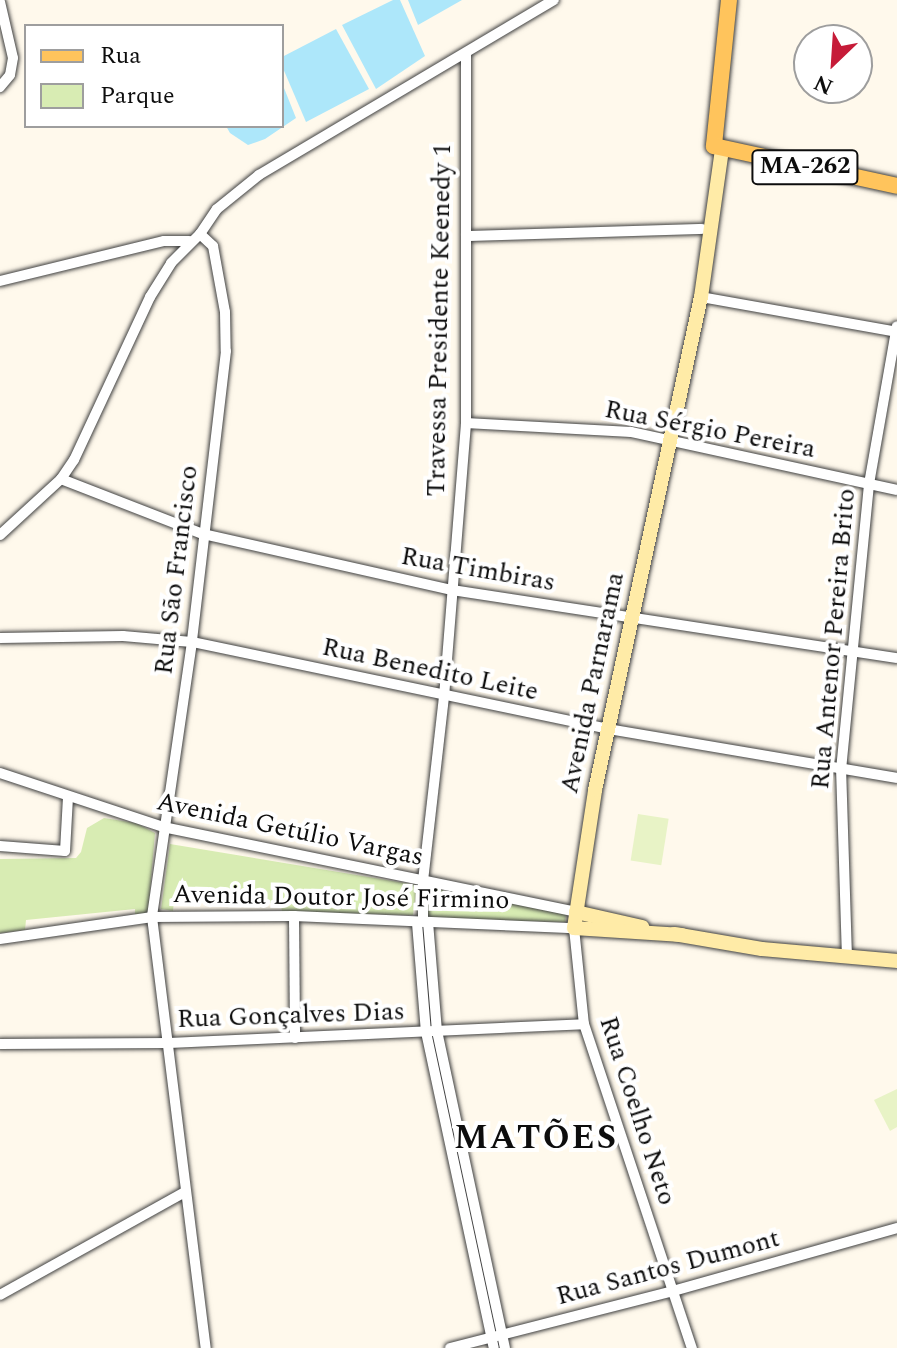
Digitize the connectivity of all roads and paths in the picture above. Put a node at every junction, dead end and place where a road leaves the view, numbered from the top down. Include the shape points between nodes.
1 (554, 0) edge
2 (729, 0) edge
3 (739, 0) edge
4 (0, 2) edge
5 (466, 54) junction
6 (0, 87) edge
7 (718, 148) junction
8 (897, 186) edge
9 (706, 230) junction
10 (200, 234) junction
11 (466, 236) junction
12 (189, 241) junction
13 (0, 281) edge
14 (697, 297) junction
15 (897, 330) edge
16 (466, 423) junction
17 (668, 443) junction
18 (61, 479) junction
19 (869, 484) junction
20 (897, 490) edge
21 (203, 534) junction
22 (0, 535) edge
23 (452, 590) junction
24 (631, 618) junction
25 (0, 638) edge
26 (192, 642) junction
27 (851, 652) junction
28 (897, 658) edge
29 (444, 697) junction
30 (608, 729) junction
31 (841, 770) junction
32 (0, 773) edge
33 (897, 778) edge
34 (68, 797) junction
35 (163, 827) junction
36 (0, 846) edge
37 (423, 881) junction
38 (576, 912) junction
39 (294, 916) junction
40 (152, 917) junction
41 (423, 923) junction
42 (574, 928) junction
43 (682, 935) junction
44 (0, 939) edge
45 (847, 958) junction
46 (897, 961) edge
47 (584, 1024) junction
48 (432, 1032) junction
49 (295, 1038) junction
50 (169, 1043) junction
51 (0, 1044) edge
52 (185, 1192) junction
53 (897, 1228) edge
54 (673, 1291) junction
55 (0, 1295) edge
56 (496, 1340) edge
57 (206, 1348) edge
58 (450, 1348) edge
59 (505, 1348) edge
60 (692, 1348) edge

1 - 5 street
2 - 7 main road, Avenida Parnarama / MA-262
3 - 7 main road, Avenida Parnarama / MA-262
4 - 6 street via 13,58 10,75
5 - 10 street via 259,175 217,209
5 - 11 street, Travessa Presidente Keenedy 1
7 - 8 main road, MA-262
7 - 9 street, Avenida Parnarama / MA-262
9 - 11 street
9 - 14 street, Avenida Parnarama / MA-262
10 - 12 street
10 - 21 street, Rua São Francisco via 213,246 226,351
11 - 16 street, Travessa Presidente Keenedy 1
12 - 13 street via 164,241
12 - 18 street via 136,322
14 - 15 street
14 - 17 street, Avenida Parnarama / MA-262
15 - 19 street, Rua Antenor Pereira Brito
16 - 17 street, Rua Sérgio Pereira via 631,432
16 - 23 street, Travessa Presidente Keenedy 1
17 - 19 street, Rua Sérgio Pereira
17 - 24 street, Avenida Parnarama / MA-262
18 - 21 street, Rua Timbiras
18 - 22 street
19 - 20 street, Rua Sérgio Pereira
19 - 27 street, Rua Antenor Pereira Brito
21 - 23 street, Rua Timbiras
21 - 26 street, Rua São Francisco
23 - 24 street, Rua Timbiras
23 - 29 street, Travessa Presidente Keenedy 1
24 - 27 street, Rua Timbiras
24 - 30 street, Avenida Parnarama / MA-262
25 - 26 street, Rua Benedito Leite via 123,636
26 - 29 street, Rua Benedito Leite
26 - 35 street, Rua São Francisco
27 - 28 street, Rua Timbiras
27 - 31 street, Rua Antenor Pereira Brito
29 - 30 street, Rua Benedito Leite
29 - 37 street, Travessa Presidente Keenedy 1
30 - 31 street, Rua Benedito Leite
30 - 38 street, Avenida Parnarama / MA-262
31 - 33 street, Rua Benedito Leite
31 - 45 street, Rua Antenor Pereira Brito
32 - 34 street, Avenida Getúlio Vargas
34 - 35 street, Avenida Getúlio Vargas
34 - 36 street via 65,851
35 - 37 street, Avenida Getúlio Vargas
35 - 40 street, Rua São Francisco
37 - 38 street, Avenida Getúlio Vargas
37 - 41 street, Travessa Presidente Keenedy 1
38 - 42 street, Avenida Parnarama / MA-262
38 - 43 street, Avenida Doutor José Firmino
39 - 40 street, Avenida Doutor José Firmino
39 - 41 street, Avenida Doutor José Firmino
39 - 49 street
40 - 44 street, Avenida Doutor José Firmino
40 - 50 street, Rua São Francisco
41 - 42 street, Avenida Doutor José Firmino
41 - 48 street, Travessa Presidente Keenedy 1
42 - 43 street, Avenida Doutor José Firmino
42 - 47 street, Rua Coelho Neto
43 - 45 street, Avenida Doutor José Firmino
45 - 46 street, Avenida Doutor José Firmino
47 - 48 street, Rua Gonçalves Dias
47 - 54 street, Rua Coelho Neto
48 - 49 street, Rua Gonçalves Dias
48 - 56 street, Travessa Presidente Keenedy 1
49 - 50 street, Rua Gonçalves Dias
50 - 51 street, Rua Gonçalves Dias
50 - 52 street, Rua São Francisco
52 - 55 street
52 - 57 street, Rua São Francisco
53 - 54 street, Rua Santos Dumont
54 - 56 street, Rua Santos Dumont
54 - 60 street, Rua Coelho Neto
56 - 58 street, Rua Santos Dumont
56 - 59 street, Travessa Presidente Keenedy 1

